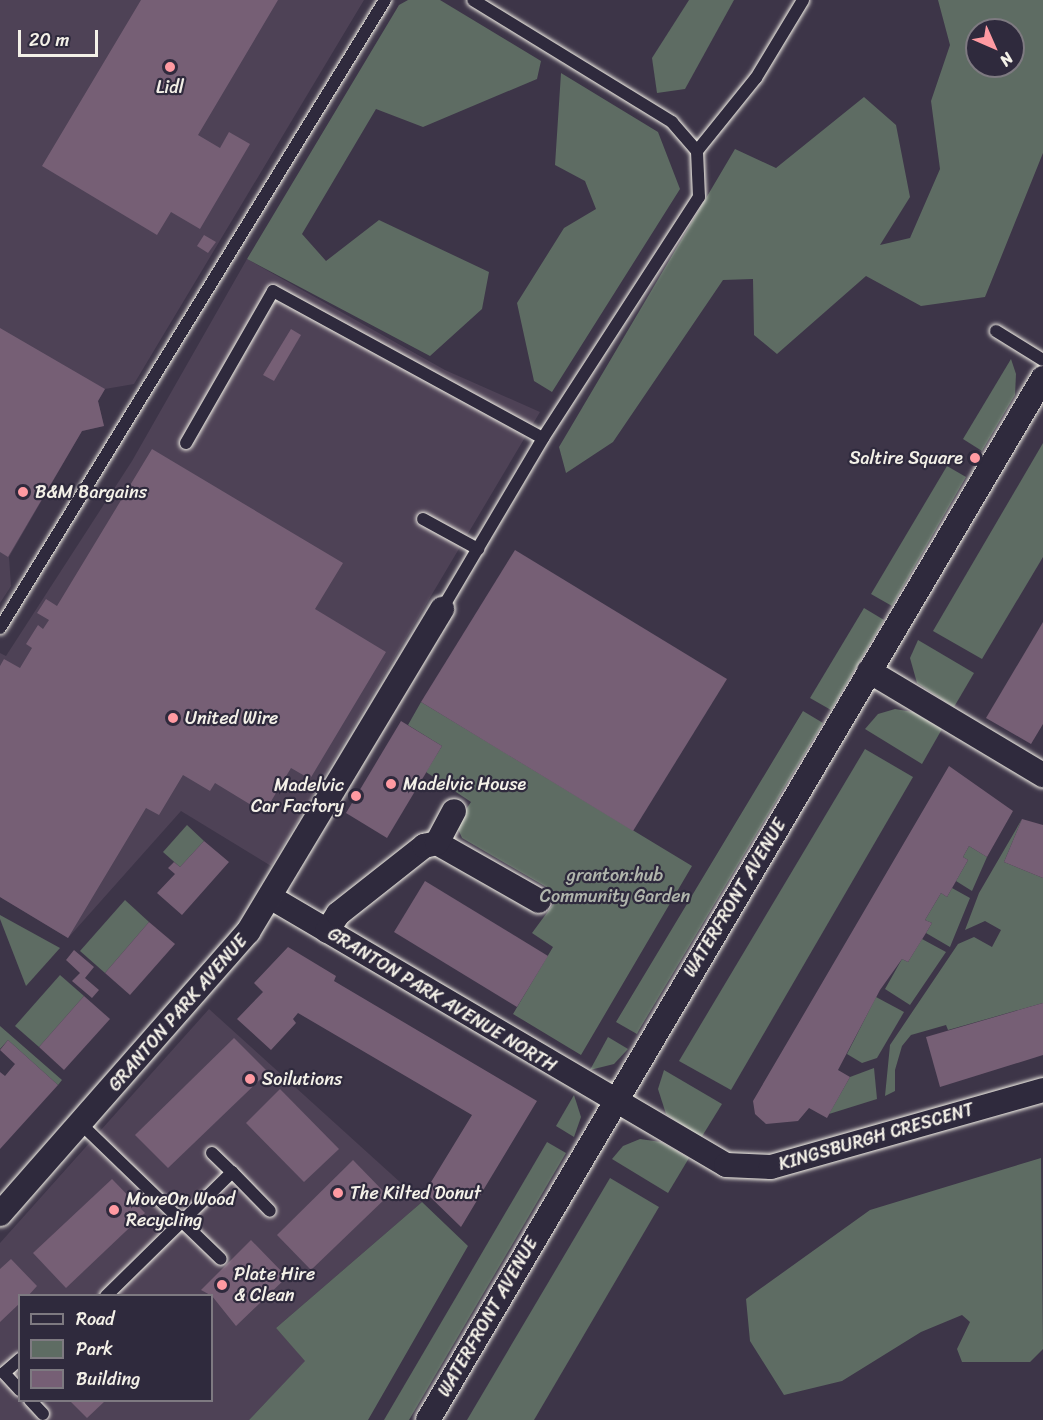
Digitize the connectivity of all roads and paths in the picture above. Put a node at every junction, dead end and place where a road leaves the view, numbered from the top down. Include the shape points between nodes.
1 (385, 0) edge
2 (473, 0) edge
3 (803, 0) edge
4 (697, 151) junction
5 (996, 331) dead end
6 (1043, 360) edge
7 (1043, 378) edge
8 (543, 438) junction
9 (186, 443) dead end
10 (423, 519) dead end
11 (478, 549) junction
12 (442, 609) joint
13 (1, 626) edge
14 (869, 671) junction
15 (1043, 775) edge
16 (454, 811) dead end
17 (437, 843) junction
18 (270, 897) junction
19 (539, 901) dead end
20 (327, 931) junction
21 (1043, 1090) edge
22 (615, 1101) junction
23 (81, 1124) junction
24 (212, 1153) dead end
25 (231, 1172) junction
26 (270, 1211) dead end
27 (0, 1215) edge
28 (182, 1221) junction
29 (221, 1259) dead end
30 (108, 1294) edge
31 (18, 1361) edge
32 (18, 1388) edge
33 (31, 1402) edge
34 (43, 1414) dead end
35 (428, 1420) edge

1 - 13 lane
2 - 4 lane via 672,122
3 - 4 lane via 756,78
4 - 8 lane via 699,197
5 - 6 lane
7 - 14 street, WATERFRONT AVENUE
8 - 9 lane via 273,291
8 - 11 lane
10 - 11 lane
11 - 12 lane
12 - 18 street, GRANTON PARK AVENUE
14 - 15 street
14 - 22 street, WATERFRONT AVENUE
16 - 17 street
17 - 19 street
17 - 20 street via 424,846 347,907
18 - 20 street, GRANTON PARK AVENUE NORTH
18 - 23 street, GRANTON PARK AVENUE via 227,960
20 - 22 street, GRANTON PARK AVENUE NORTH
21 - 22 street, KINGSBURGH CRESCENT via 771,1167 726,1165
22 - 35 street, WATERFRONT AVENUE
23 - 27 street, GRANTON PARK AVENUE
23 - 28 lane
24 - 25 lane
25 - 26 lane
25 - 28 lane
28 - 29 lane
28 - 30 lane
31 - 32 lane via 4,1373
33 - 34 lane

